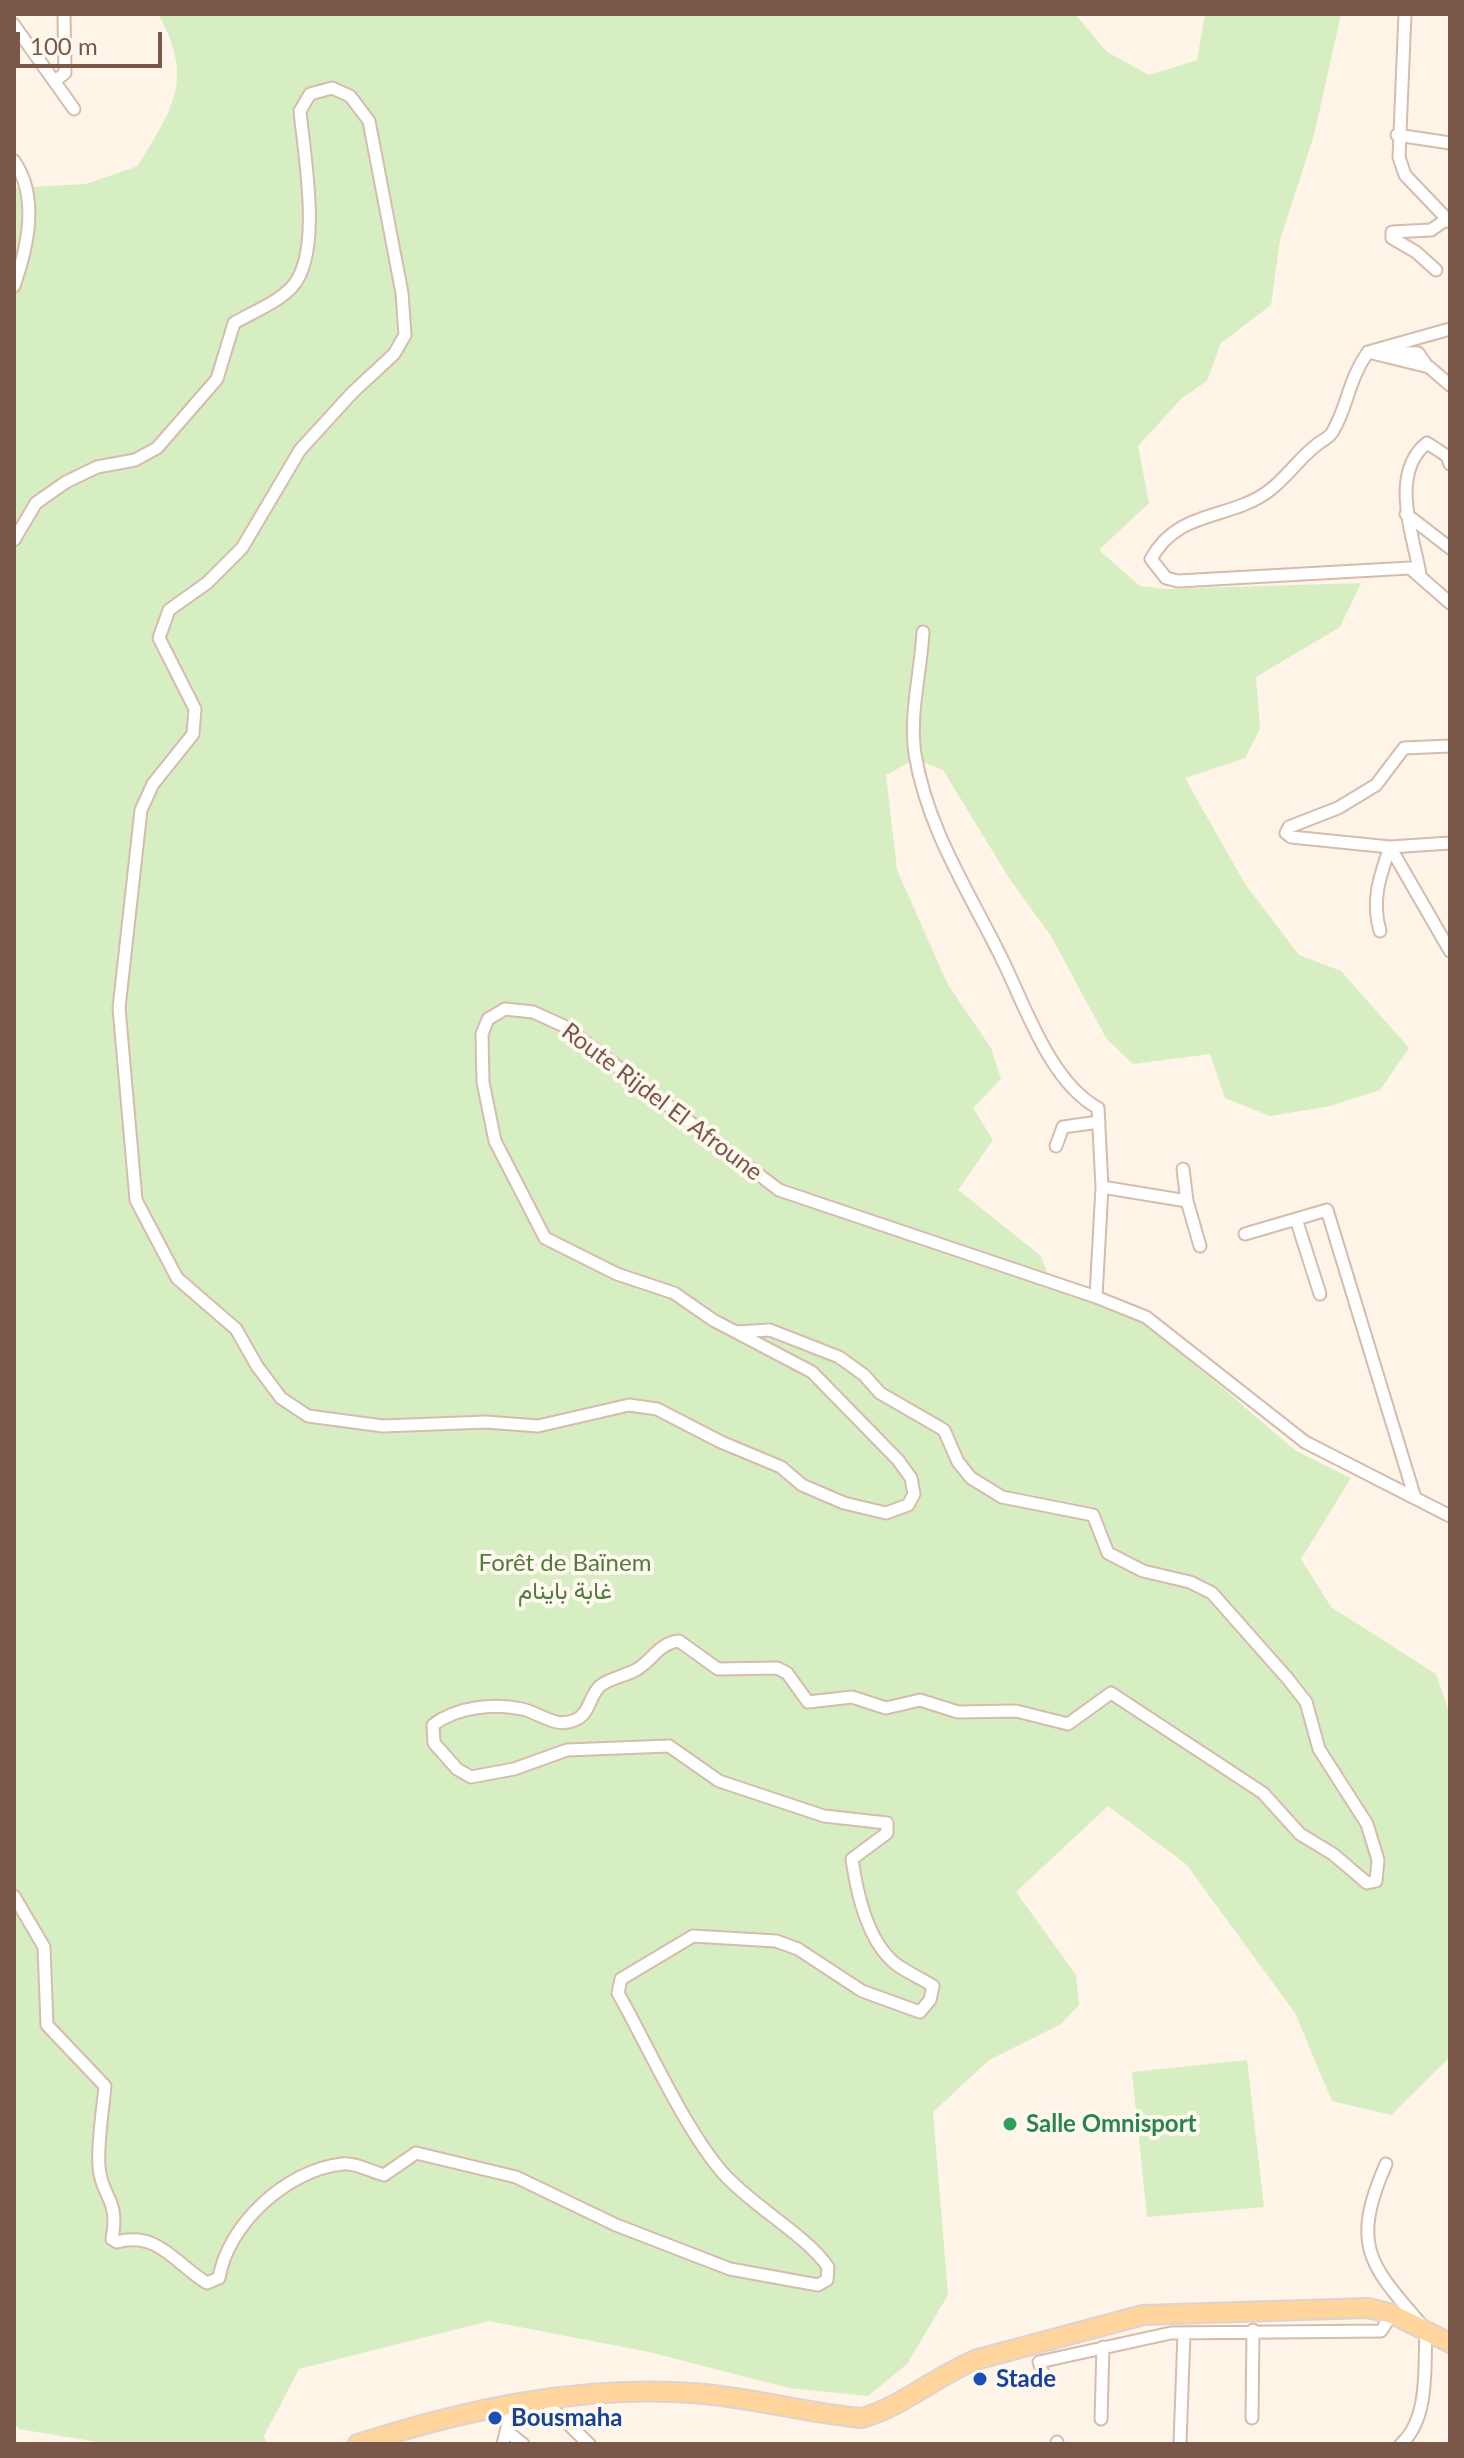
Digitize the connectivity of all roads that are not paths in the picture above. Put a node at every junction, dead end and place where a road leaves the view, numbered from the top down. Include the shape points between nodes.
1 (64, 14) edge
2 (1405, 14) edge
3 (14, 25) edge
4 (55, 81) junction
5 (74, 109) dead end
6 (1397, 135) junction
7 (1450, 143) edge
8 (14, 161) edge
9 (1448, 221) edge
10 (1436, 270) dead end
11 (14, 286) edge
12 (1450, 329) edge
13 (1368, 352) junction
14 (1450, 385) edge
15 (1450, 464) edge
16 (1405, 514) junction
17 (14, 540) edge
18 (1450, 548) edge
19 (1420, 574) junction
20 (1450, 603) edge
21 (923, 632) dead end
22 (1450, 746) edge
23 (1450, 843) edge
24 (1390, 847) junction
25 (1380, 931) dead end
26 (1450, 951) edge
27 (1099, 1122) junction
28 (1056, 1146) dead end
29 (1183, 1169) dead end
30 (1102, 1187) junction
31 (1187, 1201) junction
32 (1296, 1219) junction
33 (1245, 1234) dead end
34 (1200, 1246) dead end
35 (1320, 1294) dead end
36 (1096, 1297) junction
37 (736, 1332) junction
38 (1415, 1498) junction
39 (1450, 1516) edge
40 (14, 1896) edge
41 (1386, 2164) dead end
42 (1392, 2314) junction
43 (1253, 2330) junction
44 (1426, 2330) junction
45 (1184, 2333) junction
46 (1450, 2343) edge
47 (1103, 2347) junction
48 (1046, 2383) dead end
49 (540, 2397) junction
50 (513, 2404) junction
51 (1252, 2418) dead end
52 (1101, 2419) dead end
53 (508, 2432) junction
54 (407, 2436) edge
55 (358, 2444) edge
56 (503, 2444) edge
57 (523, 2444) edge
58 (589, 2444) edge
59 (1180, 2444) edge
60 (1401, 2444) edge

1 - 4 street via 66,69
2 - 6 street
3 - 4 street
4 - 5 street
6 - 7 street
6 - 9 street via 1405,175
8 - 11 street via 27,180 28,213
9 - 10 street via 1431,230 1392,232 1392,238
12 - 13 street
13 - 14 street via 1418,353
13 - 19 street via 1352,375 1333,433 1271,489 1179,527 1151,559 1166,578 1178,581 1384,568 1410,568
15 - 16 street via 1427,443 1416,452
16 - 18 street
16 - 19 street
17 - 37 street, Route Rijdel El Afroune via 36,503 66,482 157,448 217,379 234,323 293,286 305,264 309,228 300,111 310,94 332,88 350,96 369,121 402,293 405,335 394,354 300,450 242,548 207,583 169,610 159,638 195,709 193,734 153,784 141,810 136,851 119,1008 136,1200 177,1278 236,1329 281,1398 308,1416 383,1426 538,1426 629,1405 657,1409 844,1503 886,1513 908,1505 914,1494 911,1478 863,1420 812,1372
19 - 20 street
21 - 27 street via 914,724 926,799 944,849 999,951 1028,1019 1080,1098 1098,1108
22 - 24 street via 1404,748 1376,785 1286,830 1291,837
23 - 24 street
24 - 25 street via 1377,882
24 - 26 street
27 - 28 street via 1063,1127
27 - 30 street
29 - 31 street
30 - 31 street
30 - 36 street
31 - 34 street
32 - 33 street
32 - 35 street
32 - 38 street via 1327,1210
36 - 37 street, Route Rijdel El Afroune via 779,1190 564,1026 533,1012 505,1009 488,1019 482,1034 483,1082 495,1141 545,1238 617,1274 674,1293
36 - 38 street via 1146,1317 1305,1442
37 - 40 street via 770,1330 839,1357 880,1393 944,1430 971,1478 1017,1502 1093,1515 1108,1553 1143,1571 1212,1593 1306,1702 1319,1749 1367,1824 1378,1860 1376,1881 1367,1883 1300,1834 1263,1793 1111,1693 1068,1724 1016,1711 958,1712 920,1700 886,1708 852,1697 808,1702 787,1673 777,1668 718,1669 679,1641 666,1643 638,1669 601,1685 586,1713 575,1721 560,1723 501,1708 445,1715 433,1725 434,1743 471,1777 567,1750 669,1746 719,1781 824,1816 887,1823 887,1833 852,1859 857,1890 877,1942 898,1966 933,1986 920,2012 862,1991 798,1949 776,1941 693,1936 621,1979 618,1993 722,2173 828,2267 827,2280 818,2285 730,2269 616,2225 516,2177 416,2153 384,2175 344,2163 305,2176 268,2197 234,2237 219,2278 207,2283 161,2246 145,2240 117,2242 112,2239 112,2198 99,2167 105,2086 47,2025 44,1947
38 - 39 street
41 - 44 street via 1367,2220 1369,2252 1380,2276
42 - 43 street via 1381,2331
42 - 44 main road
42 - 49 main road via 1368,2308 1143,2315 975,2360 883,2412 862,2418 691,2393
43 - 45 street
43 - 51 street
44 - 46 main road
44 - 60 street via 1421,2404 1409,2437
45 - 47 street
45 - 59 street
47 - 48 street via 1039,2362
47 - 52 street
49 - 50 main road
49 - 58 street
50 - 53 street
50 - 54 main road
53 - 56 street
53 - 57 street
54 - 55 main road

